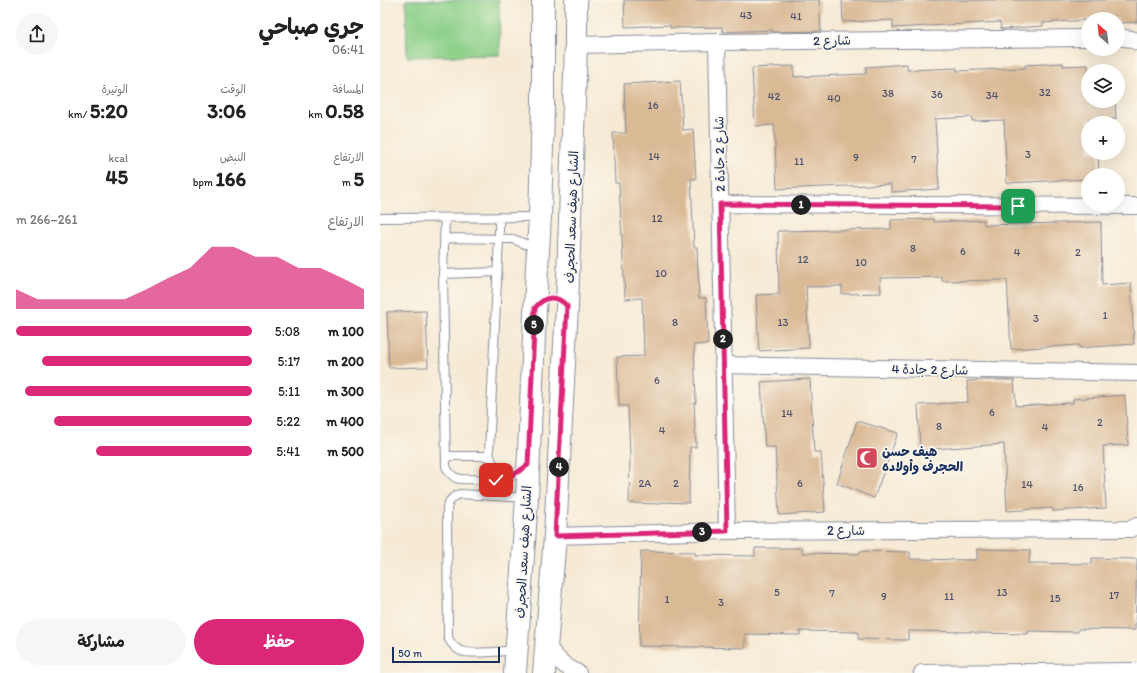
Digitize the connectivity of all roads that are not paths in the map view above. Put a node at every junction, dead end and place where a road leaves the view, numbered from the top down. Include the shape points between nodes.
1 (543, 0) edge
2 (576, 0) edge
3 (1081, 38) edge
4 (1125, 38) edge
5 (717, 42) junction
6 (1137, 42) edge
7 (576, 46) junction
8 (720, 204) junction
9 (1137, 206) edge
10 (499, 217) junction
11 (540, 217) junction
12 (380, 218) edge
13 (444, 218) junction
14 (444, 238) junction
15 (499, 239) junction
16 (537, 259) junction
17 (569, 271) junction
18 (497, 272) junction
19 (443, 274) junction
20 (567, 306) junction
21 (535, 308) junction
22 (723, 365) junction
23 (1137, 373) edge
24 (446, 456) junction
25 (490, 456) junction
26 (528, 465) junction
27 (506, 479) junction
28 (527, 498) junction
29 (1137, 526) edge
30 (727, 531) junction
31 (555, 536) junction
32 (546, 644) junction
33 (517, 650) junction
34 (1137, 671) edge
35 (515, 673) edge
36 (544, 673) edge
37 (578, 673) edge
38 (922, 673) edge
39 (944, 673) edge
40 (1021, 673) edge

1 - 11 street, الشارع هيف سعد الحجرف
2 - 7 street, الشارع هيف سعد الحجرف
3 - 5 street, شارع 2
4 - 6 street
5 - 7 street, شارع 2
5 - 8 street, شارع 2 جادة 2
7 - 17 street, الشارع هيف سعد الحجرف
8 - 9 street
8 - 22 street, شارع 2 جادة 2
10 - 11 lane
10 - 13 lane
10 - 15 lane
11 - 16 street, الشارع هيف سعد الحجرف
12 - 13 lane
13 - 14 lane
14 - 15 lane
14 - 19 lane
15 - 16 lane via 528,245
15 - 18 lane
16 - 17 street via 542,272 548,275 563,275
16 - 21 street, الشارع هيف سعد الحجرف
17 - 20 street, الشارع هيف سعد الحجرف
18 - 19 lane
18 - 25 lane
19 - 24 lane
20 - 21 street via 557,298 551,298 539,302
20 - 31 street, الشارع هيف سعد الحجرف
21 - 26 street, الشارع هيف سعد الحجرف
22 - 23 street, شارع 2 جادة 4
22 - 30 street, شارع 2 جادة 2
24 - 25 lane
24 - 27 lane via 448,472 456,478
25 - 27 lane via 496,469
26 - 27 lane
26 - 28 street, الشارع هيف سعد الحجرف
28 - 33 street, الشارع هيف سعد الحجرف
28 - 33 lane via 460,494 450,500 447,510 448,638 451,644 461,651
29 - 30 street, شارع 2 via 1131,529
30 - 31 street, شارع 2
31 - 32 street, الشارع هيف سعد الحجرف
32 - 36 street, الشارع هيف سعد الحجرف
32 - 37 street via 558,660
33 - 35 street, الشارع هيف سعد الحجرف
34 - 40 street
38 - 39 street
39 - 40 street

